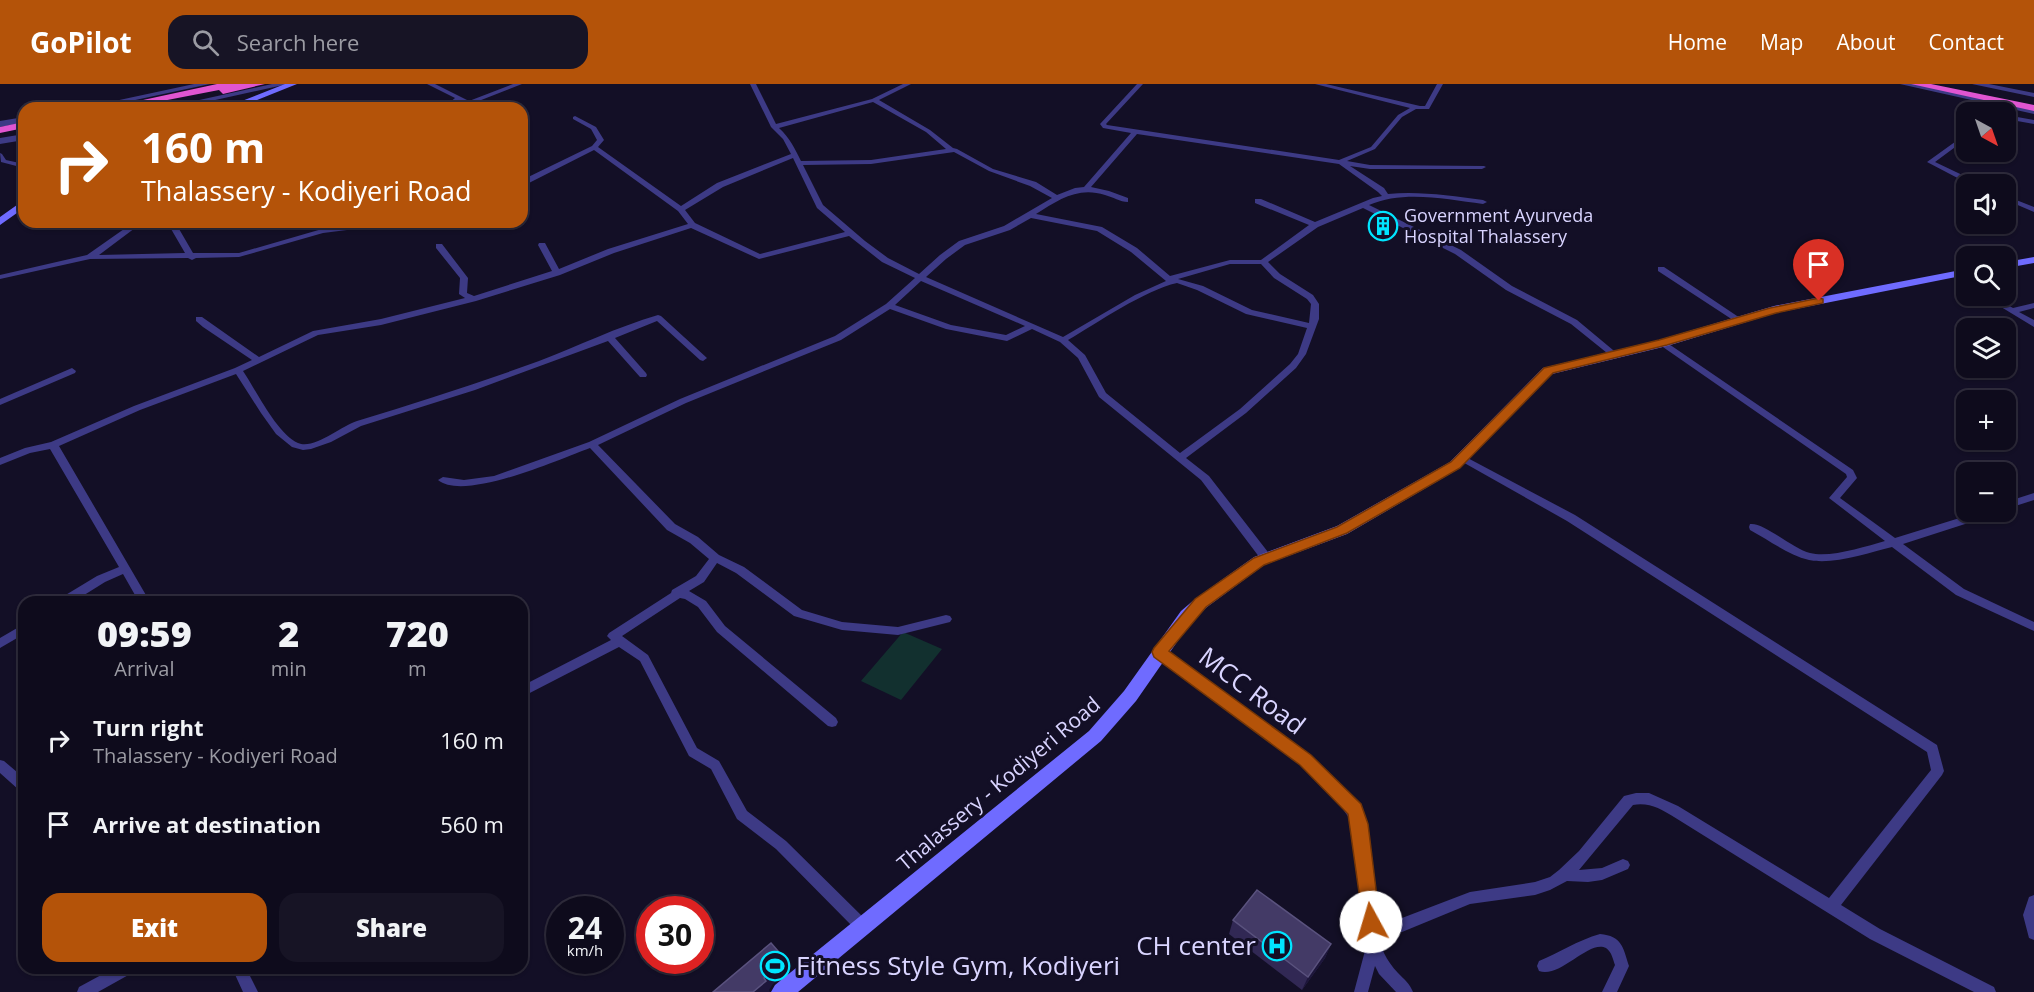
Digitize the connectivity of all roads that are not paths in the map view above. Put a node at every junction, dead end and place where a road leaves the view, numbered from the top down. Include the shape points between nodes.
1 (206, 84) edge
2 (232, 84) edge
3 (260, 84) edge
4 (284, 84) edge
5 (293, 84) edge
6 (430, 84) edge
7 (519, 84) edge
8 (753, 84) edge
9 (908, 84) edge
10 (1140, 84) edge
11 (1318, 84) edge
12 (1440, 84) edge
13 (1904, 84) edge
14 (1916, 84) edge
15 (1944, 84) edge
16 (1976, 84) edge
17 (2034, 96) edge
18 (459, 98) junction
19 (874, 100) junction
20 (116, 102) edge
21 (141, 102) edge
22 (169, 102) edge
23 (196, 102) edge
24 (246, 102) edge
25 (454, 102) edge
26 (467, 102) edge
27 (472, 102) edge
28 (2034, 102) edge
29 (1414, 108) junction
30 (2034, 109) edge
31 (575, 118) dead end
32 (2016, 119) edge
33 (18, 121) edge
34 (2034, 122) edge
35 (0, 124) edge
36 (18, 126) edge
37 (774, 127) junction
38 (0, 130) edge
39 (18, 132) edge
40 (1134, 133) junction
41 (0, 135) edge
42 (18, 138) edge
43 (0, 141) edge
44 (1956, 143) edge
45 (594, 147) junction
46 (951, 151) junction
47 (0, 154) edge
48 (796, 154) junction
49 (799, 163) junction
50 (1339, 163) junction
51 (18, 165) edge
52 (1482, 167) dead end
53 (1956, 175) edge
54 (528, 178) edge
55 (1087, 188) junction
56 (1056, 197) junction
57 (1387, 198) junction
58 (1125, 200) dead end
59 (1258, 201) dead end
60 (1483, 202) dead end
61 (2016, 202) edge
62 (1363, 205) junction
63 (18, 209) edge
64 (681, 209) junction
65 (2034, 210) edge
66 (1029, 215) junction
67 (0, 222) edge
68 (692, 225) junction
69 (1315, 225) junction
70 (130, 228) edge
71 (174, 228) edge
72 (346, 228) edge
73 (850, 233) junction
74 (542, 245) dead end
75 (439, 246) dead end
76 (90, 257) junction
77 (192, 258) junction
78 (2034, 260) edge
79 (1263, 262) junction
80 (2016, 263) edge
81 (1660, 268) dead end
82 (557, 273) junction
83 (0, 277) edge
84 (1956, 277) edge
85 (921, 278) junction
86 (1171, 280) junction
87 (473, 298) junction
88 (2034, 305) edge
89 (889, 306) junction
90 (2004, 306) edge
91 (2013, 311) junction
92 (199, 319) dead end
93 (1739, 320) junction
94 (2034, 324) edge
95 (1032, 326) junction
96 (1312, 326) junction
97 (609, 338) junction
98 (1063, 340) junction
99 (1663, 343) junction
100 (1615, 355) junction
101 (702, 358) dead end
102 (258, 360) junction
103 (238, 370) junction
104 (72, 371) dead end
105 (643, 375) dead end
106 (0, 402) edge
107 (592, 444) junction
108 (53, 445) junction
109 (1181, 458) junction
110 (1462, 458) junction
111 (0, 462) edge
112 (443, 480) dead end
113 (2034, 496) edge
114 (2016, 502) edge
115 (1956, 522) edge
116 (1754, 527) dead end
117 (1890, 542) junction
118 (715, 558) junction
119 (1267, 559) junction
120 (126, 569) junction
121 (676, 593) junction
122 (73, 596) edge
123 (142, 596) edge
124 (946, 619) dead end
125 (2034, 627) edge
126 (18, 632) edge
127 (620, 641) junction
128 (0, 644) edge
129 (1160, 652) junction
130 (528, 689) edge
131 (832, 722) dead end
132 (0, 765) edge
133 (18, 781) edge
134 (1623, 865) dead end
135 (1565, 874) junction
136 (2034, 902) edge
137 (1831, 907) junction
138 (1371, 922) junction
139 (861, 925) junction
140 (2034, 933) edge
141 (1374, 947) junction
142 (1544, 966) dead end
143 (116, 974) edge
144 (242, 974) edge
145 (84, 992) edge
146 (251, 992) edge
147 (782, 992) edge
148 (1361, 992) edge
149 (1406, 992) edge
150 (1609, 992) edge
151 (1989, 992) edge

1 - 20 street
2 - 21 highway
3 - 22 highway
4 - 23 street
5 - 24 main road
6 - 18 street
7 - 27 street
8 - 37 street
9 - 19 street
10 - 40 street via 1103,124 1111,130
11 - 29 street
12 - 29 street via 1427,108
13 - 30 street
14 - 30 highway
15 - 28 highway
16 - 17 street
18 - 25 street
18 - 26 street
19 - 37 street
19 - 46 street via 928,131
29 - 50 street via 1400,116 1373,148
31 - 45 street via 594,128 601,140
32 - 34 street
33 - 35 street
36 - 38 highway
37 - 48 street
39 - 41 highway
40 - 50 street via 1314,156
40 - 55 street
42 - 43 street
44 - 53 street via 1930,162
45 - 54 street
45 - 64 street
46 - 49 street via 871,162
46 - 56 street
47 - 51 street via 3,161
48 - 49 street
48 - 64 street via 720,185
49 - 73 street via 820,206
50 - 52 street via 1370,167
50 - 57 street via 1382,190
55 - 56 street
55 - 58 street via 1110,192
56 - 66 street
57 - 60 street via 1412,195
57 - 62 street
59 - 69 street
61 - 65 street
62 - 69 street
62 - 100 street via 1458,252 1509,288 1574,322
63 - 67 main road
64 - 68 street
66 - 85 street via 994,234 959,245
66 - 86 street via 1099,229 1134,249
68 - 73 street via 759,257
68 - 82 street
69 - 79 street
70 - 76 street
71 - 77 street
72 - 77 street via 322,231 239,255
73 - 85 street via 885,260
74 - 82 street
75 - 87 street via 464,278 463,294
76 - 77 street
76 - 83 street
78 - 80 main road
79 - 86 street via 1230,262
79 - 96 street via 1310,297 1315,304
81 - 93 street
82 - 87 street
84 - 93 main road, Thalassery - Kodiyeri Road via 1774,310
85 - 89 street
85 - 95 street
86 - 96 street via 1267,318
86 - 98 street
87 - 102 street via 381,322 316,333
88 - 91 street
89 - 95 street via 949,327 1007,338
89 - 107 street via 838,338
90 - 91 street
91 - 94 street
92 - 102 street
93 - 99 main road, Thalassery - Kodiyeri Road
95 - 98 street
96 - 109 street via 1293,366 1243,411
97 - 101 street via 658,318
97 - 103 street via 448,399 350,427 315,445 297,446 282,436
97 - 105 street
98 - 109 street via 1082,357 1102,395
99 - 100 main road, Thalassery - Kodiyeri Road
99 - 117 street via 1850,472 1852,478 1834,498
100 - 110 main road, Thalassery - Kodiyeri Road via 1548,371
102 - 103 street
103 - 108 street
104 - 106 street
107 - 112 street via 495,479 464,483
107 - 118 street via 671,527
108 - 111 street
108 - 120 street
109 - 119 street via 1229,506
110 - 119 main road, Thalassery - Kodiyeri Road via 1342,530
110 - 137 street via 1571,518 1933,749 1938,771
113 - 114 street
115 - 117 street
116 - 117 street via 1809,557
117 - 125 street via 1960,592
118 - 121 street via 700,579
118 - 124 street via 740,570 798,613 842,626 898,631
119 - 129 main road, Thalassery - Kodiyeri Road via 1200,603
120 - 122 street
120 - 123 street
121 - 127 street via 613,636
121 - 131 street via 702,604 721,629
126 - 128 street
127 - 130 street
127 - 139 street via 645,658 693,752 715,765 742,815 781,845
129 - 138 street, MCC Road via 1306,760 1355,810
129 - 139 main road, Thalassery - Kodiyeri Road via 1095,736
132 - 133 street
134 - 135 street via 1600,875
135 - 137 street via 1629,800 1640,796 1679,813
135 - 138 street via 1540,888 1470,897 1406,924
136 - 140 street via 2030,915
137 - 151 street
138 - 141 street, MCC Road
139 - 147 main road, Thalassery - Kodiyeri Road
141 - 148 street
141 - 149 street, MCC Road via 1384,969
142 - 150 street via 1552,966 1586,944 1608,942 1620,955 1622,966
143 - 145 street
144 - 146 street

